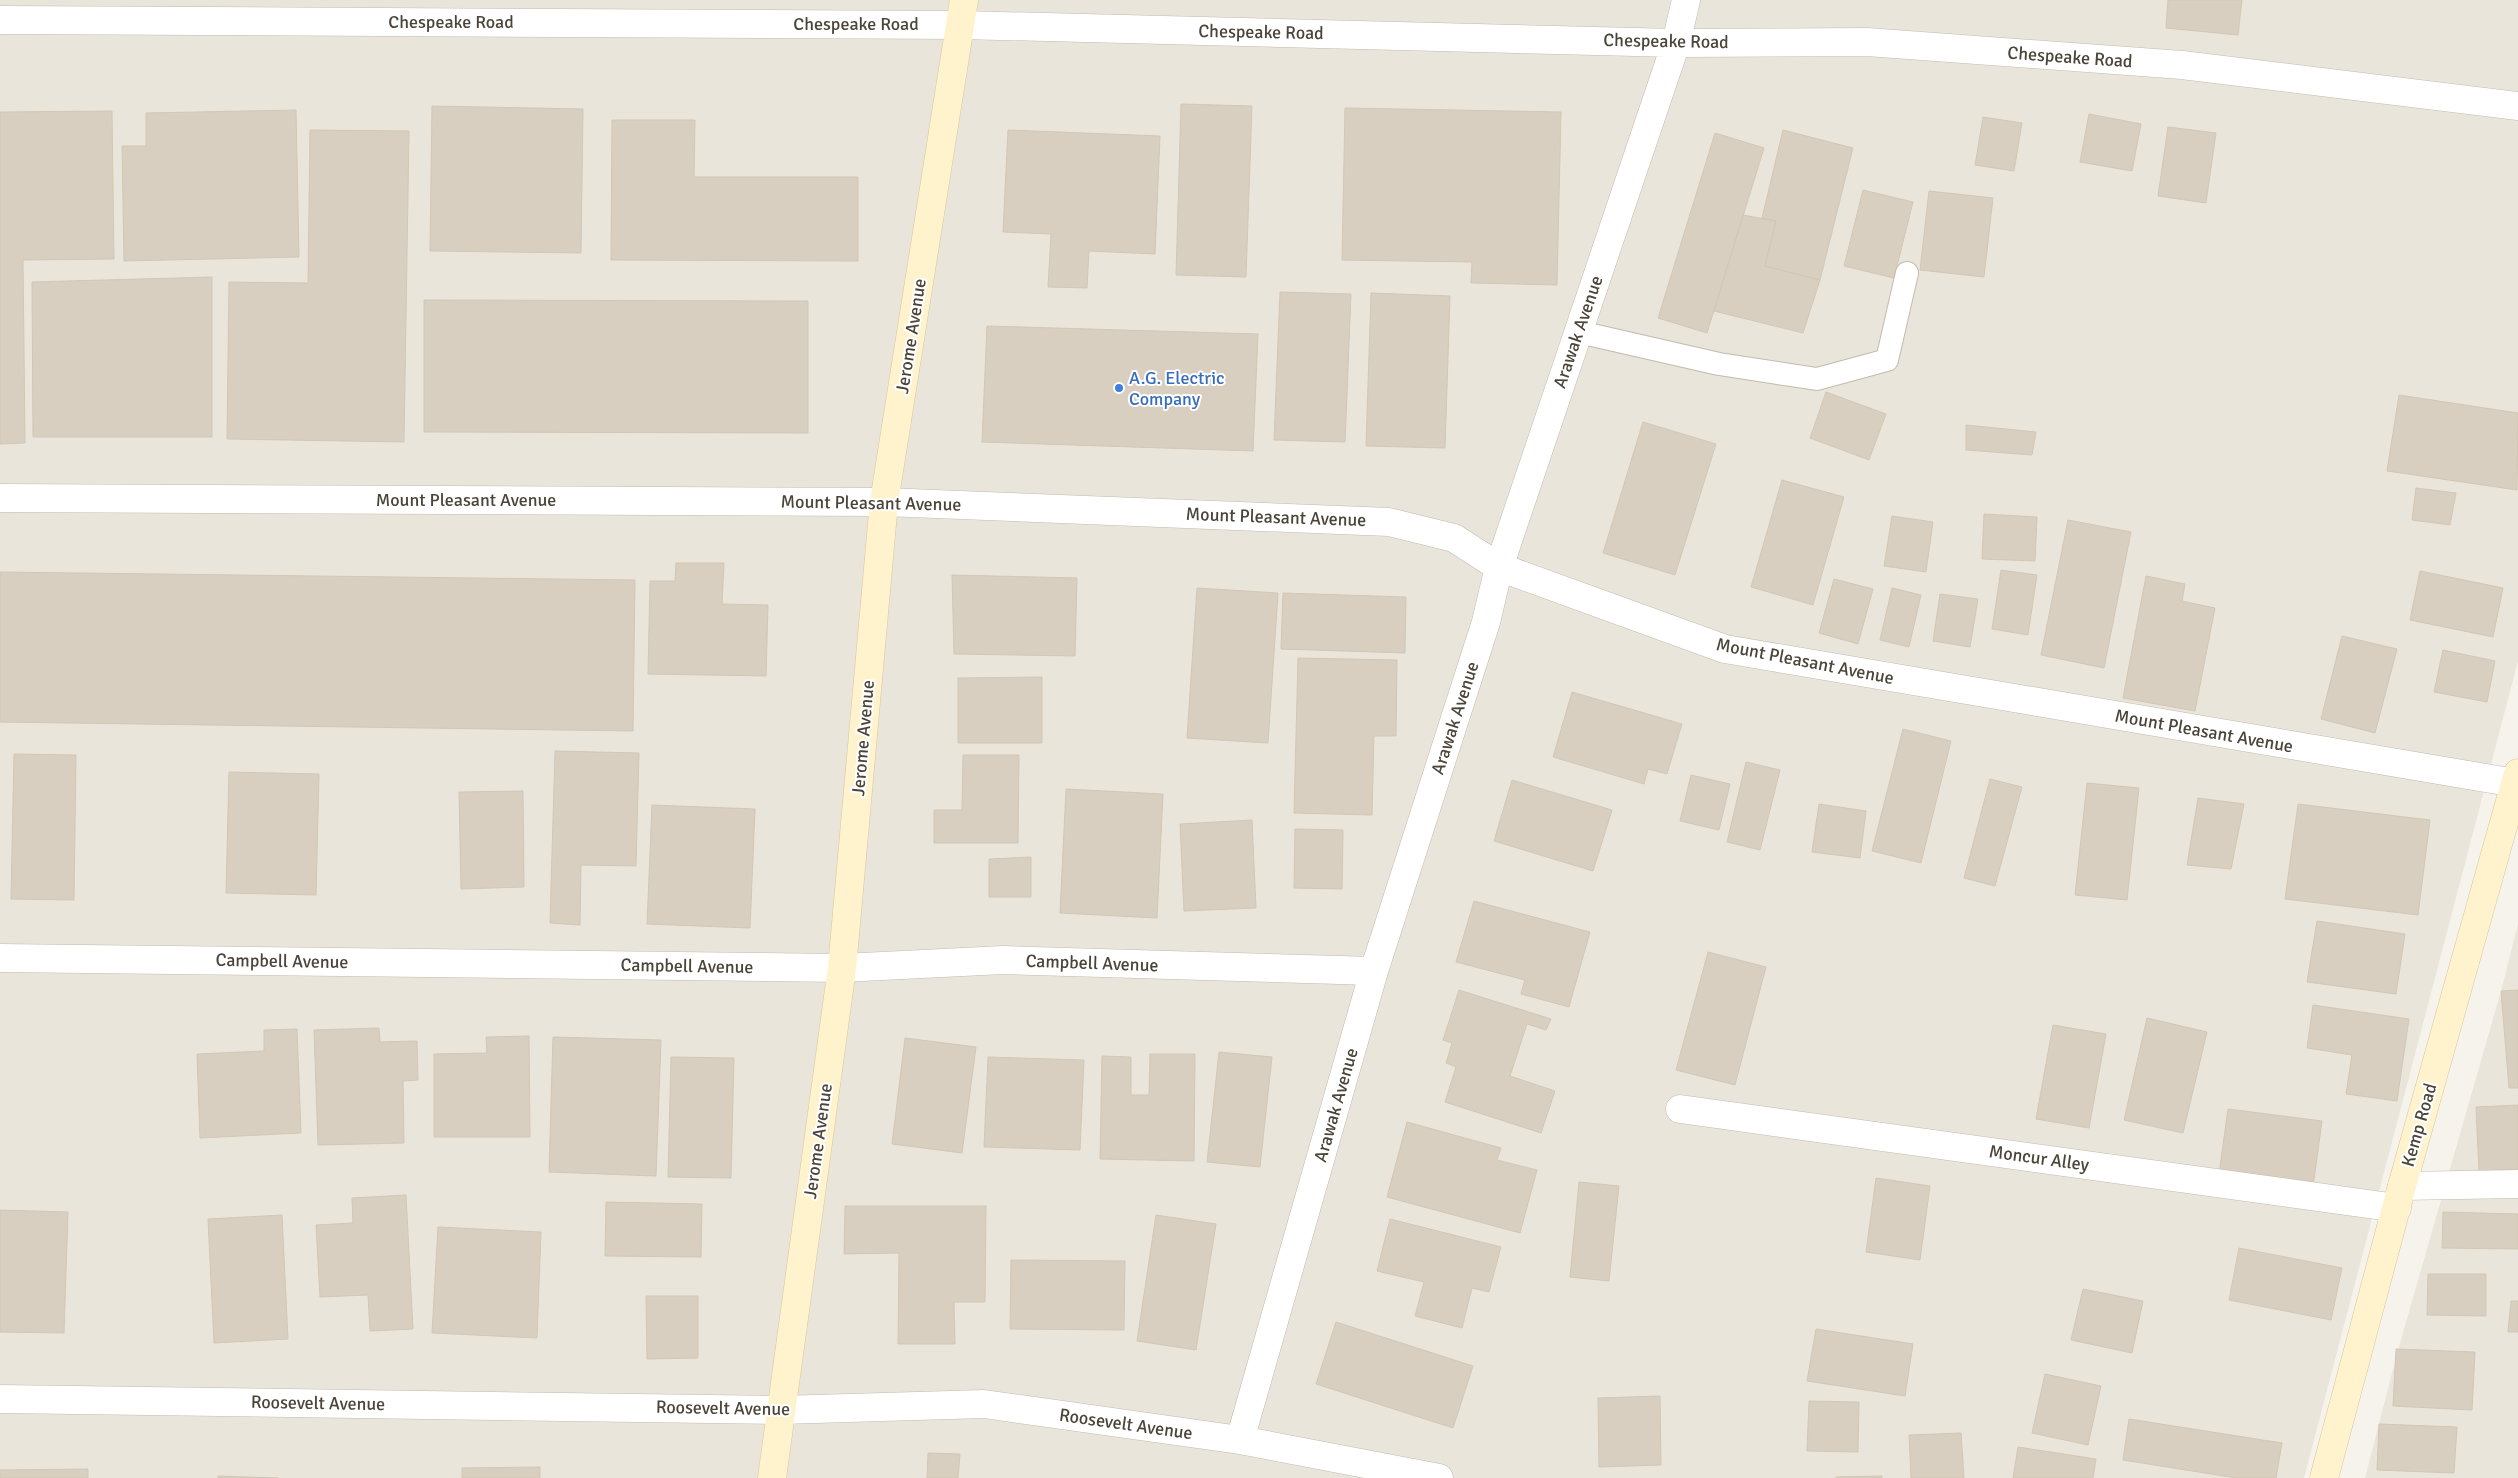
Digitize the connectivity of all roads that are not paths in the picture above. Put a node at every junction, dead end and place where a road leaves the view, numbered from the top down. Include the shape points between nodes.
1 (1686, 0) edge
2 (963, 12) edge
3 (0, 20) edge
4 (1676, 43) junction
5 (2518, 106) edge
6 (1907, 273) dead end
7 (1578, 332) junction
8 (0, 498) edge
9 (884, 502) junction
10 (1500, 567) junction
11 (2517, 778) edge
12 (0, 958) edge
13 (842, 968) junction
14 (1374, 971) junction
15 (1680, 1109) dead end
16 (2518, 1184) edge
17 (2400, 1197) junction
18 (0, 1399) edge
19 (782, 1410) junction
20 (1240, 1440) junction
21 (772, 1478) edge
22 (1440, 1478) edge
23 (2324, 1478) edge

1 - 4 street, Arawak Avenue
2 - 3 street, Chespeake Road
2 - 4 street, Chespeake Road
2 - 9 street, Jerome Avenue
4 - 5 street, Chespeake Road via 1867,42 2093,58 2182,65
4 - 7 street, Arawak Avenue
6 - 7 lane via 1887,360 1817,379 1719,364
7 - 10 street, Arawak Avenue
8 - 9 street, Mount Pleasant Avenue
9 - 10 street, Mount Pleasant Avenue via 1389,522 1454,538
9 - 13 street, Jerome Avenue
10 - 11 street, Mount Pleasant Avenue via 1725,649
10 - 14 street, Arawak Avenue via 1486,622
11 - 17 street, Kemp Road
12 - 13 street, Campbell Avenue
13 - 14 street, Campbell Avenue via 1003,960
13 - 19 street, Jerome Avenue
14 - 20 street, Arawak Avenue
15 - 17 street, Moncur Alley
16 - 17 street, Moncur Alley
17 - 23 street, Kemp Road
18 - 19 street, Roosevelt Avenue
19 - 20 street, Roosevelt Avenue via 984,1404
19 - 21 street, Jerome Avenue
20 - 22 street, Roosevelt Avenue

